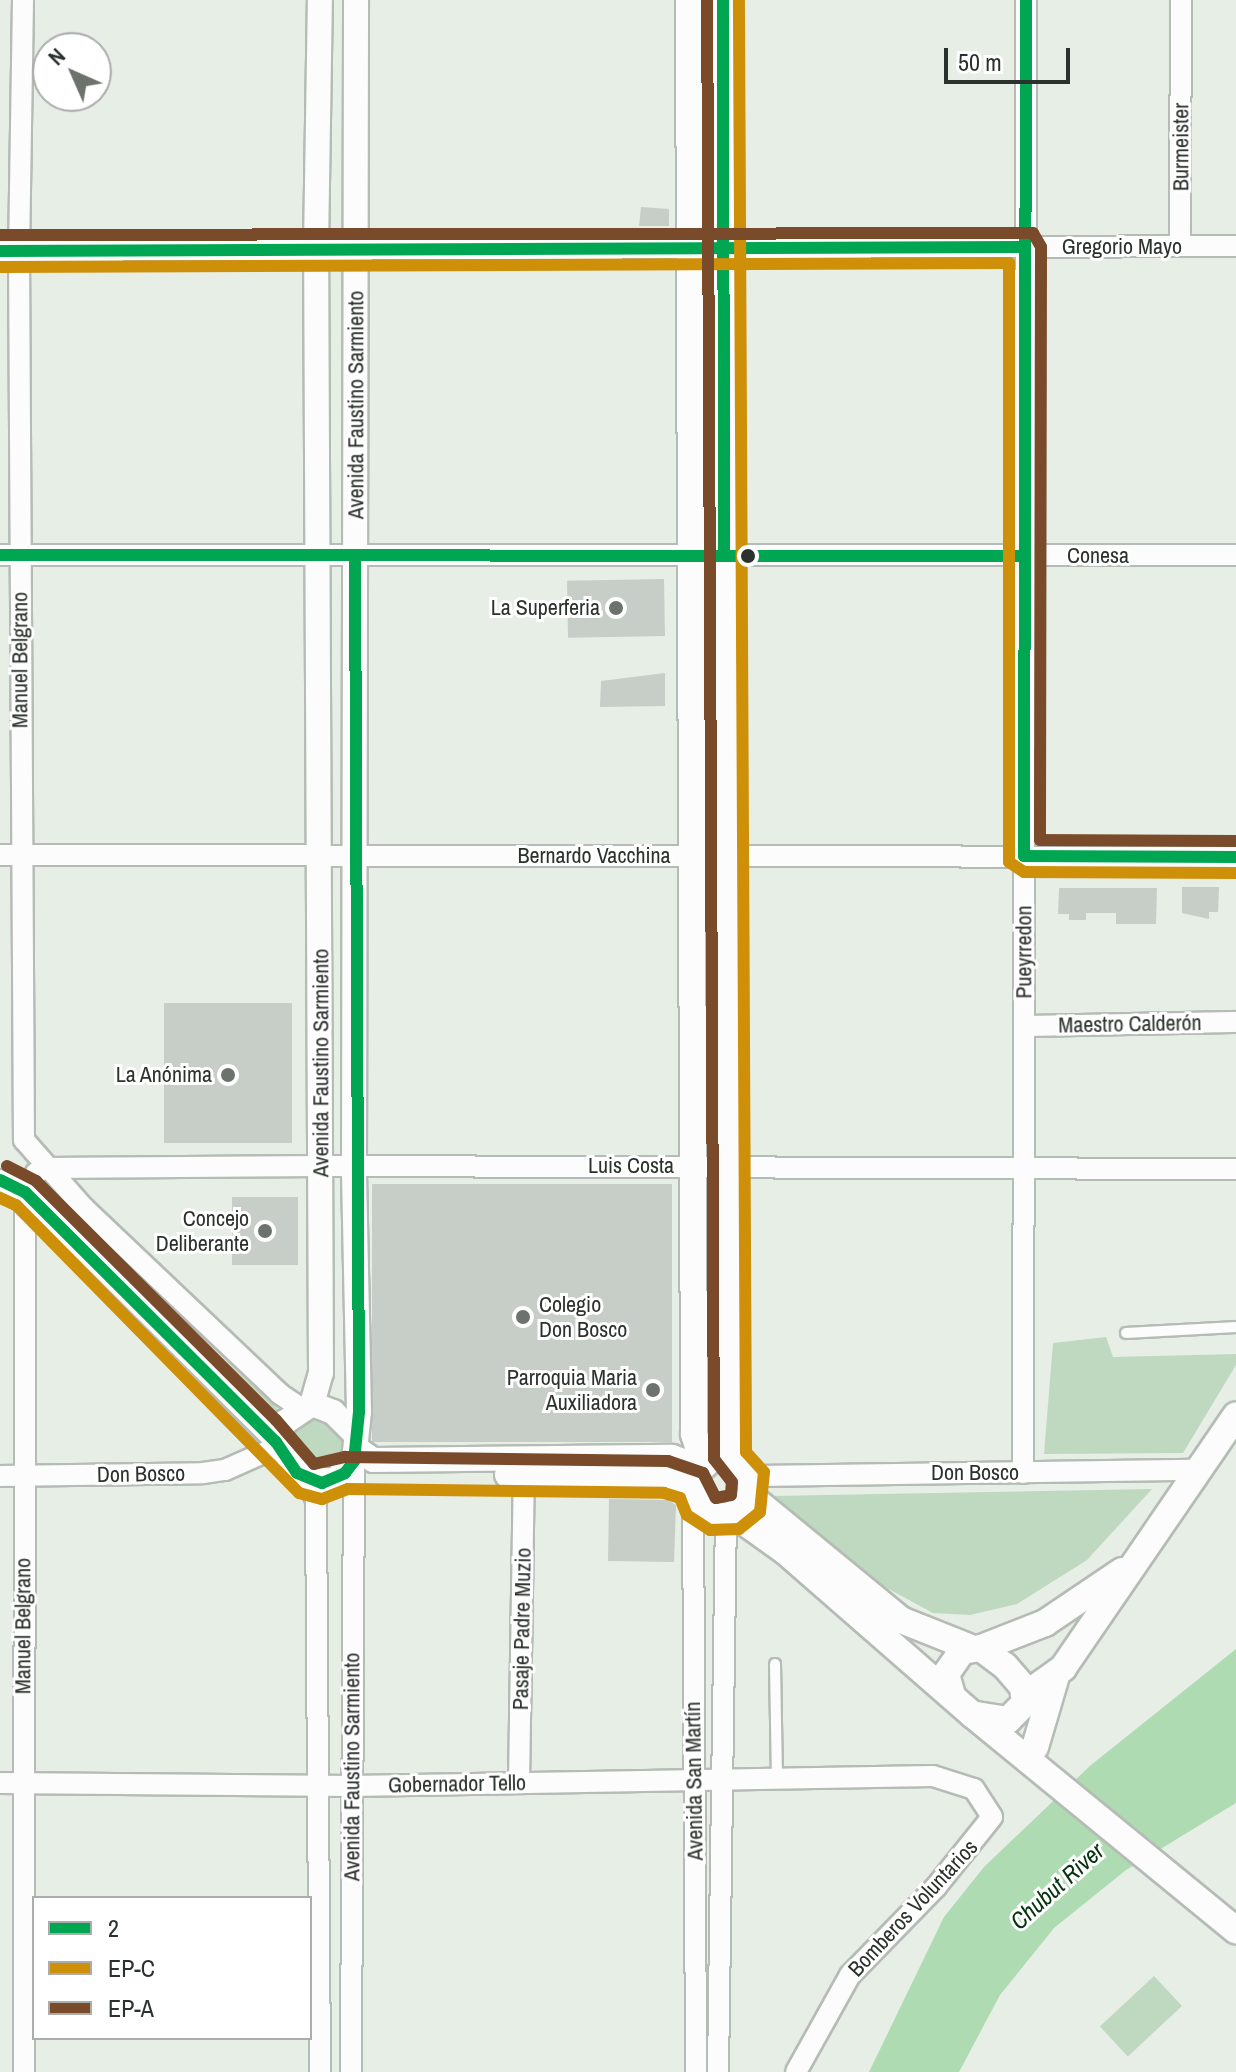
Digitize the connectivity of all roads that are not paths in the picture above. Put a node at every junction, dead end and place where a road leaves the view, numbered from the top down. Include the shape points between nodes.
1 (23, 0) edge
2 (320, 0) edge
3 (356, 0) edge
4 (689, 0) edge
5 (723, 0) edge
6 (1026, 0) edge
7 (1181, 0) edge
8 (690, 246) junction
9 (723, 246) junction
10 (1180, 246) junction
11 (1236, 246) edge
12 (1025, 247) junction
13 (316, 248) junction
14 (357, 248) junction
15 (9, 251) edge
16 (10, 555) edge
17 (1236, 555) edge
18 (318, 556) junction
19 (355, 556) junction
20 (691, 556) junction
21 (724, 556) junction
22 (1025, 556) junction
23 (0, 855) edge
24 (21, 855) junction
25 (320, 856) junction
26 (355, 856) junction
27 (691, 856) junction
28 (725, 856) junction
29 (1024, 856) junction
30 (1236, 857) edge
31 (1236, 1022) edge
32 (1024, 1026) junction
33 (321, 1166) junction
34 (354, 1166) junction
35 (692, 1166) junction
36 (726, 1166) junction
37 (1024, 1167) junction
38 (1236, 1169) edge
39 (0, 1180) edge
40 (33, 1180) junction
41 (1236, 1327) edge
42 (1126, 1333) dead end
43 (307, 1406) junction
44 (1236, 1416) edge
45 (277, 1444) junction
46 (353, 1458) junction
47 (1202, 1470) junction
48 (1023, 1473) junction
49 (22, 1475) junction
50 (524, 1475) junction
51 (0, 1476) edge
52 (698, 1477) junction
53 (305, 1478) junction
54 (738, 1492) junction
55 (1141, 1557) junction
56 (975, 1647) junction
57 (775, 1664) dead end
58 (1056, 1676) junction
59 (952, 1695) junction
60 (1025, 1699) junction
61 (973, 1715) junction
62 (1035, 1747) junction
63 (1051, 1776) junction
64 (777, 1782) junction
65 (0, 1783) edge
66 (23, 1783) junction
67 (519, 1783) junction
68 (695, 1783) junction
69 (722, 1783) junction
70 (317, 1786) junction
71 (351, 1786) junction
72 (974, 1789) joint
73 (1236, 1930) edge
74 (24, 2072) edge
75 (320, 2072) edge
76 (351, 2072) edge
77 (696, 2072) edge
78 (718, 2072) edge
79 (796, 2072) edge

1 - 15 street, Manuel Belgrano
2 - 13 street, Avenida Faustino Sarmiento
3 - 14 street, Avenida Faustino Sarmiento
4 - 8 main road, Avenida San Martín
5 - 9 main road, Avenida San Martín
6 - 12 street, Pueyrredon
7 - 10 street, Burmeister
8 - 9 street, Gregorio Mayo
8 - 14 street, Gregorio Mayo
8 - 20 main road, Avenida San Martín
9 - 12 street, Gregorio Mayo
9 - 21 main road, Avenida San Martín
10 - 11 street, Gregorio Mayo
10 - 12 street, Gregorio Mayo
12 - 22 street, Pueyrredon
13 - 14 street, Gregorio Mayo
13 - 15 street, Gregorio Mayo
13 - 18 street, Avenida Faustino Sarmiento
14 - 19 street, Avenida Faustino Sarmiento
15 - 16 street, Manuel Belgrano
16 - 18 street, Conesa
16 - 24 street, Manuel Belgrano
17 - 22 street, Conesa
18 - 19 street, Conesa
18 - 25 street, Avenida Faustino Sarmiento
19 - 20 street, Conesa
19 - 26 street, Avenida Faustino Sarmiento
20 - 21 street, Conesa
20 - 27 main road, Avenida San Martín
21 - 22 street, Conesa
21 - 28 main road, Avenida San Martín
22 - 29 street, Pueyrredon
23 - 24 street, Bernardo Vacchina
24 - 25 street, Bernardo Vacchina
24 - 40 street, Manuel Belgrano via 21,1116
25 - 26 street, Bernardo Vacchina
25 - 33 street, Avenida Faustino Sarmiento
26 - 27 street, Bernardo Vacchina
26 - 34 street, Avenida Faustino Sarmiento
27 - 28 street, Bernardo Vacchina
27 - 35 main road, Avenida San Martín
28 - 29 street, Bernardo Vacchina
28 - 36 main road, Avenida San Martín
29 - 30 street, Bernardo Vacchina
29 - 32 street, Pueyrredon
31 - 32 street, Maestro Calderón
32 - 37 street, Pueyrredon
33 - 34 street, Luis Costa
33 - 40 street, Luis Costa
33 - 43 street, Avenida Faustino Sarmiento via 321,1373
34 - 35 street, Luis Costa
34 - 46 street, Avenida Faustino Sarmiento
35 - 36 street, Luis Costa
35 - 52 main road, Avenida San Martín
36 - 37 street, Luis Costa
36 - 54 main road, Avenida San Martín
37 - 38 street, Luis Costa
37 - 48 street, Pueyrredon
39 - 40 street
40 - 43 street via 280,1394
40 - 45 street
40 - 49 street, Manuel Belgrano
41 - 42 lane
43 - 45 street, Avenida Faustino Sarmiento via 285,1422
43 - 46 street via 333,1412
44 - 47 main road
45 - 49 street, Don Bosco via 225,1470 203,1473
45 - 53 street, Avenida Faustino Sarmiento
46 - 50 street
46 - 52 street via 672,1457
46 - 53 street via 322,1483
46 - 71 street, Avenida Faustino Sarmiento
47 - 48 street, Don Bosco
47 - 55 main road
48 - 54 street, Don Bosco
49 - 51 street, Don Bosco
49 - 66 street, Manuel Belgrano
50 - 52 street
50 - 67 street, Pasaje Padre Muzio
52 - 54 main road
52 - 54 main road via 702,1509
52 - 68 street, Avenida San Martín
53 - 70 street, Avenida Faustino Sarmiento via 316,1500
54 - 56 main road via 901,1620
54 - 59 main road via 785,1551
54 - 69 street, Avenida San Martín
55 - 56 main road via 1045,1623
55 - 58 main road
56 - 59 main road via 946,1674
56 - 60 main road via 1014,1676
57 - 64 lane
58 - 60 main road
58 - 62 main road
59 - 61 main road
60 - 61 main road via 1008,1720
60 - 62 main road
61 - 63 main road
62 - 63 main road
63 - 73 main road
64 - 69 street, Gobernador Tello
64 - 72 street, Gobernador Tello via 933,1776
65 - 66 street, Gobernador Tello
66 - 70 street, Gobernador Tello
66 - 74 street, Manuel Belgrano
67 - 68 street, Gobernador Tello
67 - 71 street, Gobernador Tello
68 - 69 street, Gobernador Tello
68 - 77 street, Avenida San Martín
69 - 78 street, Avenida San Martín
70 - 71 street, Gobernador Tello
70 - 75 street, Avenida Faustino Sarmiento
71 - 76 street, Avenida Faustino Sarmiento
72 - 79 street, Bomberos Voluntarios via 992,1817 936,1887 850,1975

